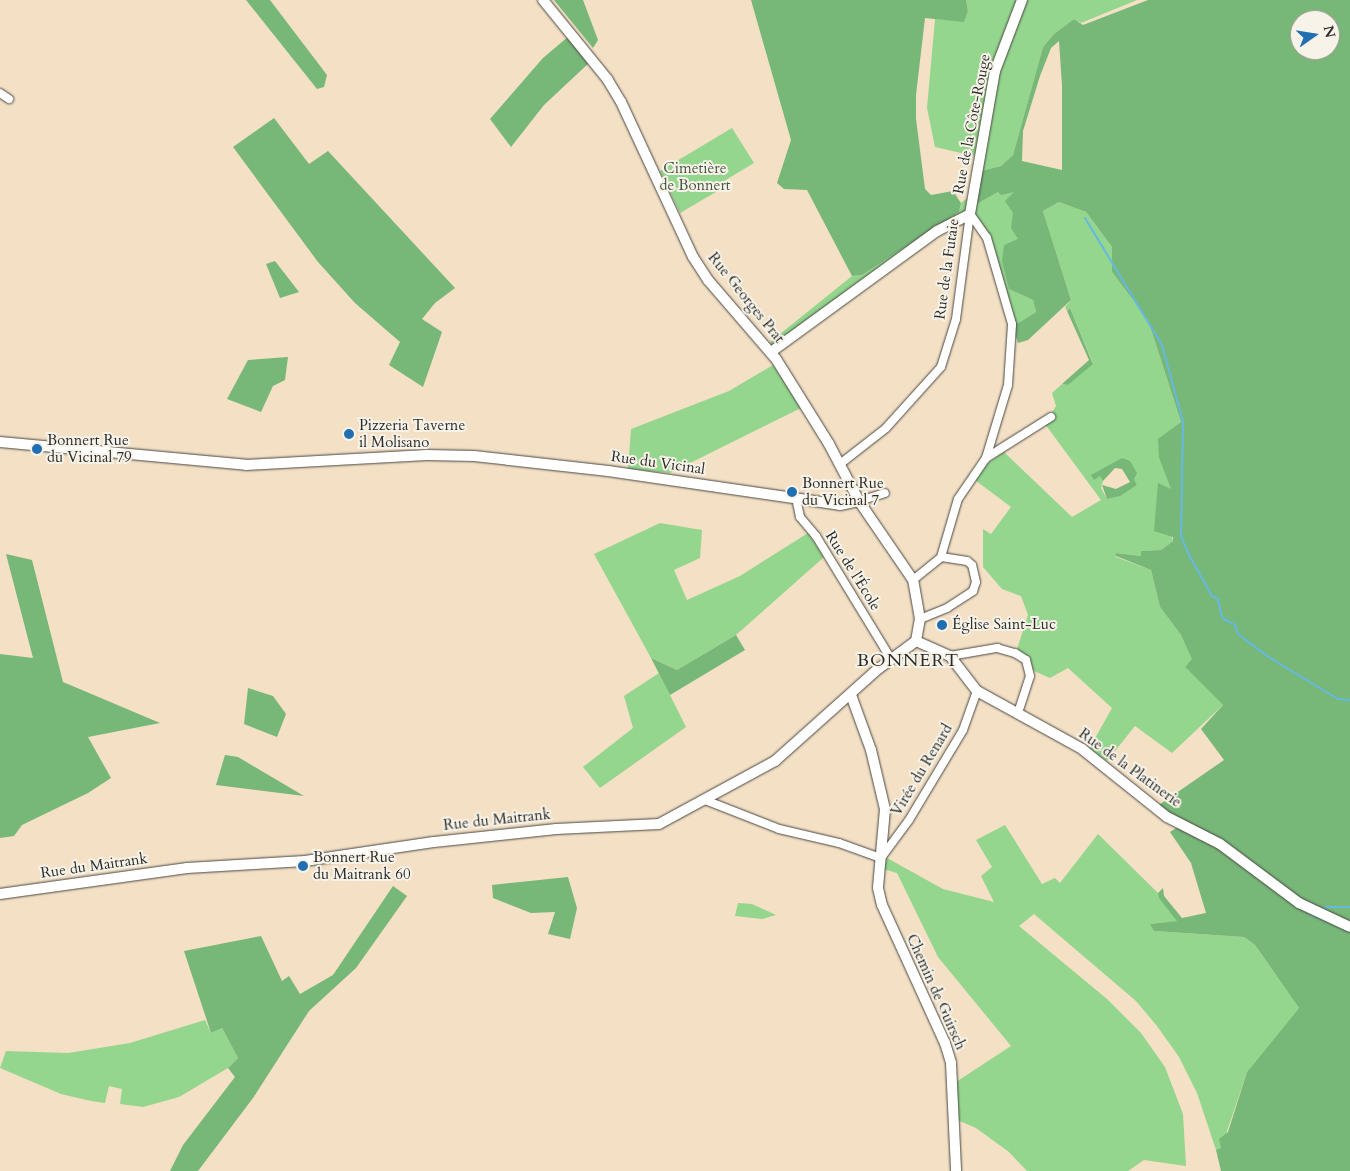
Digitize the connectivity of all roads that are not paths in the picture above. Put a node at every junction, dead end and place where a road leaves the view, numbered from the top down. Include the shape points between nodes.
1 (543, 0) edge
2 (1022, 0) edge
3 (0, 93) edge
4 (9, 99) dead end
5 (970, 214) junction
6 (771, 352) junction
7 (1051, 417) dead end
8 (0, 442) edge
9 (986, 458) junction
10 (840, 464) junction
11 (885, 493) dead end
12 (796, 498) junction
13 (860, 501) junction
14 (941, 557) junction
15 (913, 580) junction
16 (920, 619) junction
17 (916, 641) junction
18 (950, 656) junction
19 (891, 659) junction
20 (977, 692) junction
21 (852, 695) junction
22 (1018, 714) junction
23 (705, 800) junction
24 (881, 858) junction
25 (0, 894) edge
26 (1350, 927) edge
27 (956, 1171) edge

1 - 6 street, Rue Georges Prat via 572,32 621,102 698,265
2 - 5 street, Rue de la Côte-Rouge via 995,71
3 - 4 street
5 - 6 street, Rue de la Futaie via 937,231
5 - 9 street, Rue de la Côte-Rouge via 988,238 1012,324 1008,386
5 - 10 street, Rue de la Futaie via 956,318 940,367 886,428
6 - 10 street, Rue Georges Prat
7 - 9 street
8 - 12 street, Rue du Vicinal via 246,464 451,455 608,471
9 - 14 street, Rue de la Côte-Rouge via 958,500
10 - 13 street, Rue Georges Prat
11 - 13 street
12 - 13 street, Rue du Vicinal via 846,505
12 - 19 street, Rue de l'École via 800,516 816,536
13 - 15 street, Rue Georges Prat
14 - 15 street
14 - 16 street via 967,561 972,565 976,582 973,591 947,608
15 - 16 street, Rue Georges Prat
16 - 17 street
17 - 18 street, Rue de la Platinerie
17 - 19 street, Rue du Maitrank
18 - 20 street, Rue de la Platinerie
18 - 22 street via 997,648 1026,660 1030,676
19 - 21 street, Rue du Maitrank
20 - 22 street, Rue de la Platinerie
20 - 24 street, Virée du Renard via 963,730 909,820
21 - 23 street, Rue du Maitrank via 775,761
21 - 24 street, Chemin de Guirsch via 882,793 886,828
22 - 26 street, Rue de la Platinerie via 1082,749 1160,812 1220,844 1299,903
23 - 24 street via 779,829
23 - 25 street, Rue du Maitrank via 672,820 649,826 552,829 290,863 187,868
24 - 27 street, Chemin de Guirsch via 878,888 886,917 945,1043 951,1063

